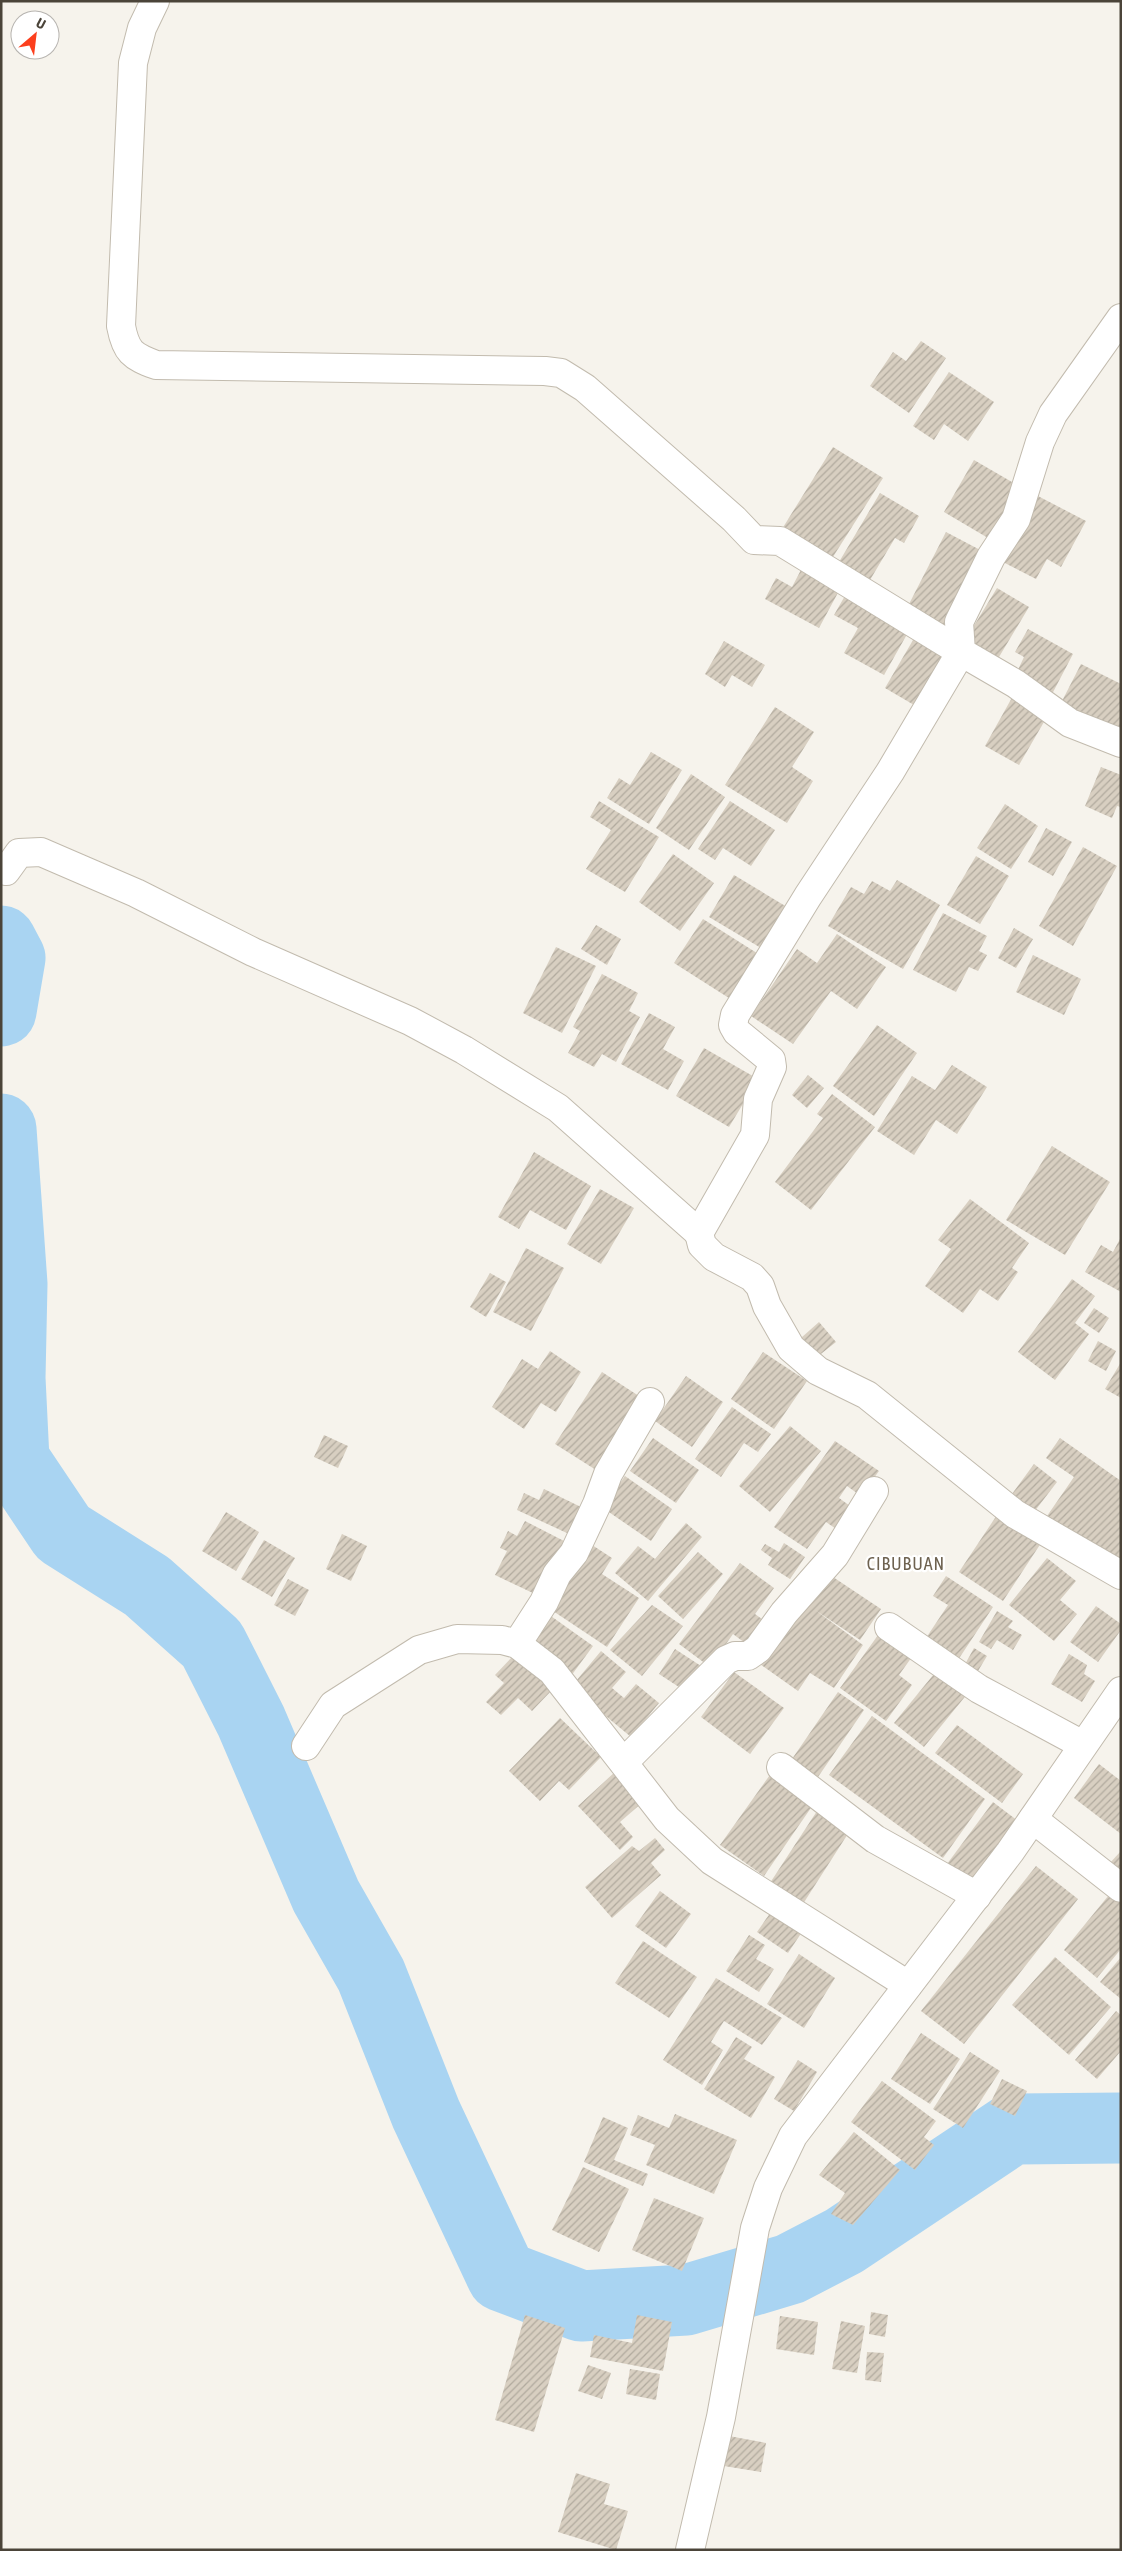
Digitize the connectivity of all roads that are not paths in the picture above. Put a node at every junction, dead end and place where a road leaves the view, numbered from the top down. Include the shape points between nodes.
1 (155, 1) edge
2 (1121, 318) edge
3 (960, 652) junction
4 (1121, 743) edge
5 (1, 870) edge
6 (699, 1233) junction
7 (650, 1402) dead end
8 (874, 1491) dead end
9 (1121, 1575) edge
10 (889, 1627) dead end
11 (517, 1644) junction
12 (1121, 1691) edge
13 (1083, 1745) junction
14 (306, 1746) dead end
15 (624, 1762) junction
16 (781, 1767) dead end
17 (1033, 1819) junction
18 (1121, 1888) edge
19 (977, 1896) junction
20 (908, 1985) junction
21 (690, 2550) edge

1 - 3 street via 142,28 133,63 121,326 124,344 135,357 156,365 560,373 584,388 754,540 780,541
2 - 3 street via 1053,414 1040,442 1016,519 990,557 959,622
3 - 4 street via 1016,684 1070,723
3 - 6 street via 890,772 735,1015 733,1025 737,1032 771,1060 772,1067 758,1099 756,1135
5 - 6 street via 6,871 19,852 41,852 136,892 253,952 410,1021 502,1072 558,1108
6 - 9 street via 702,1245 714,1257 752,1277 760,1286 767,1306 791,1348 818,1371 867,1395 1015,1514
7 - 11 street via 608,1474 574,1553 557,1574 544,1602
8 - 15 street via 835,1555 784,1613 758,1649 748,1656 726,1660
10 - 13 street via 978,1689
11 - 14 street via 502,1640 457,1639 419,1650 333,1705
11 - 15 street via 552,1671
12 - 13 street
13 - 17 street
15 - 20 street via 667,1819 712,1861
16 - 19 street via 875,1839
17 - 18 street
17 - 19 street
19 - 20 street
20 - 21 street via 793,2136 768,2188 755,2228 721,2416

